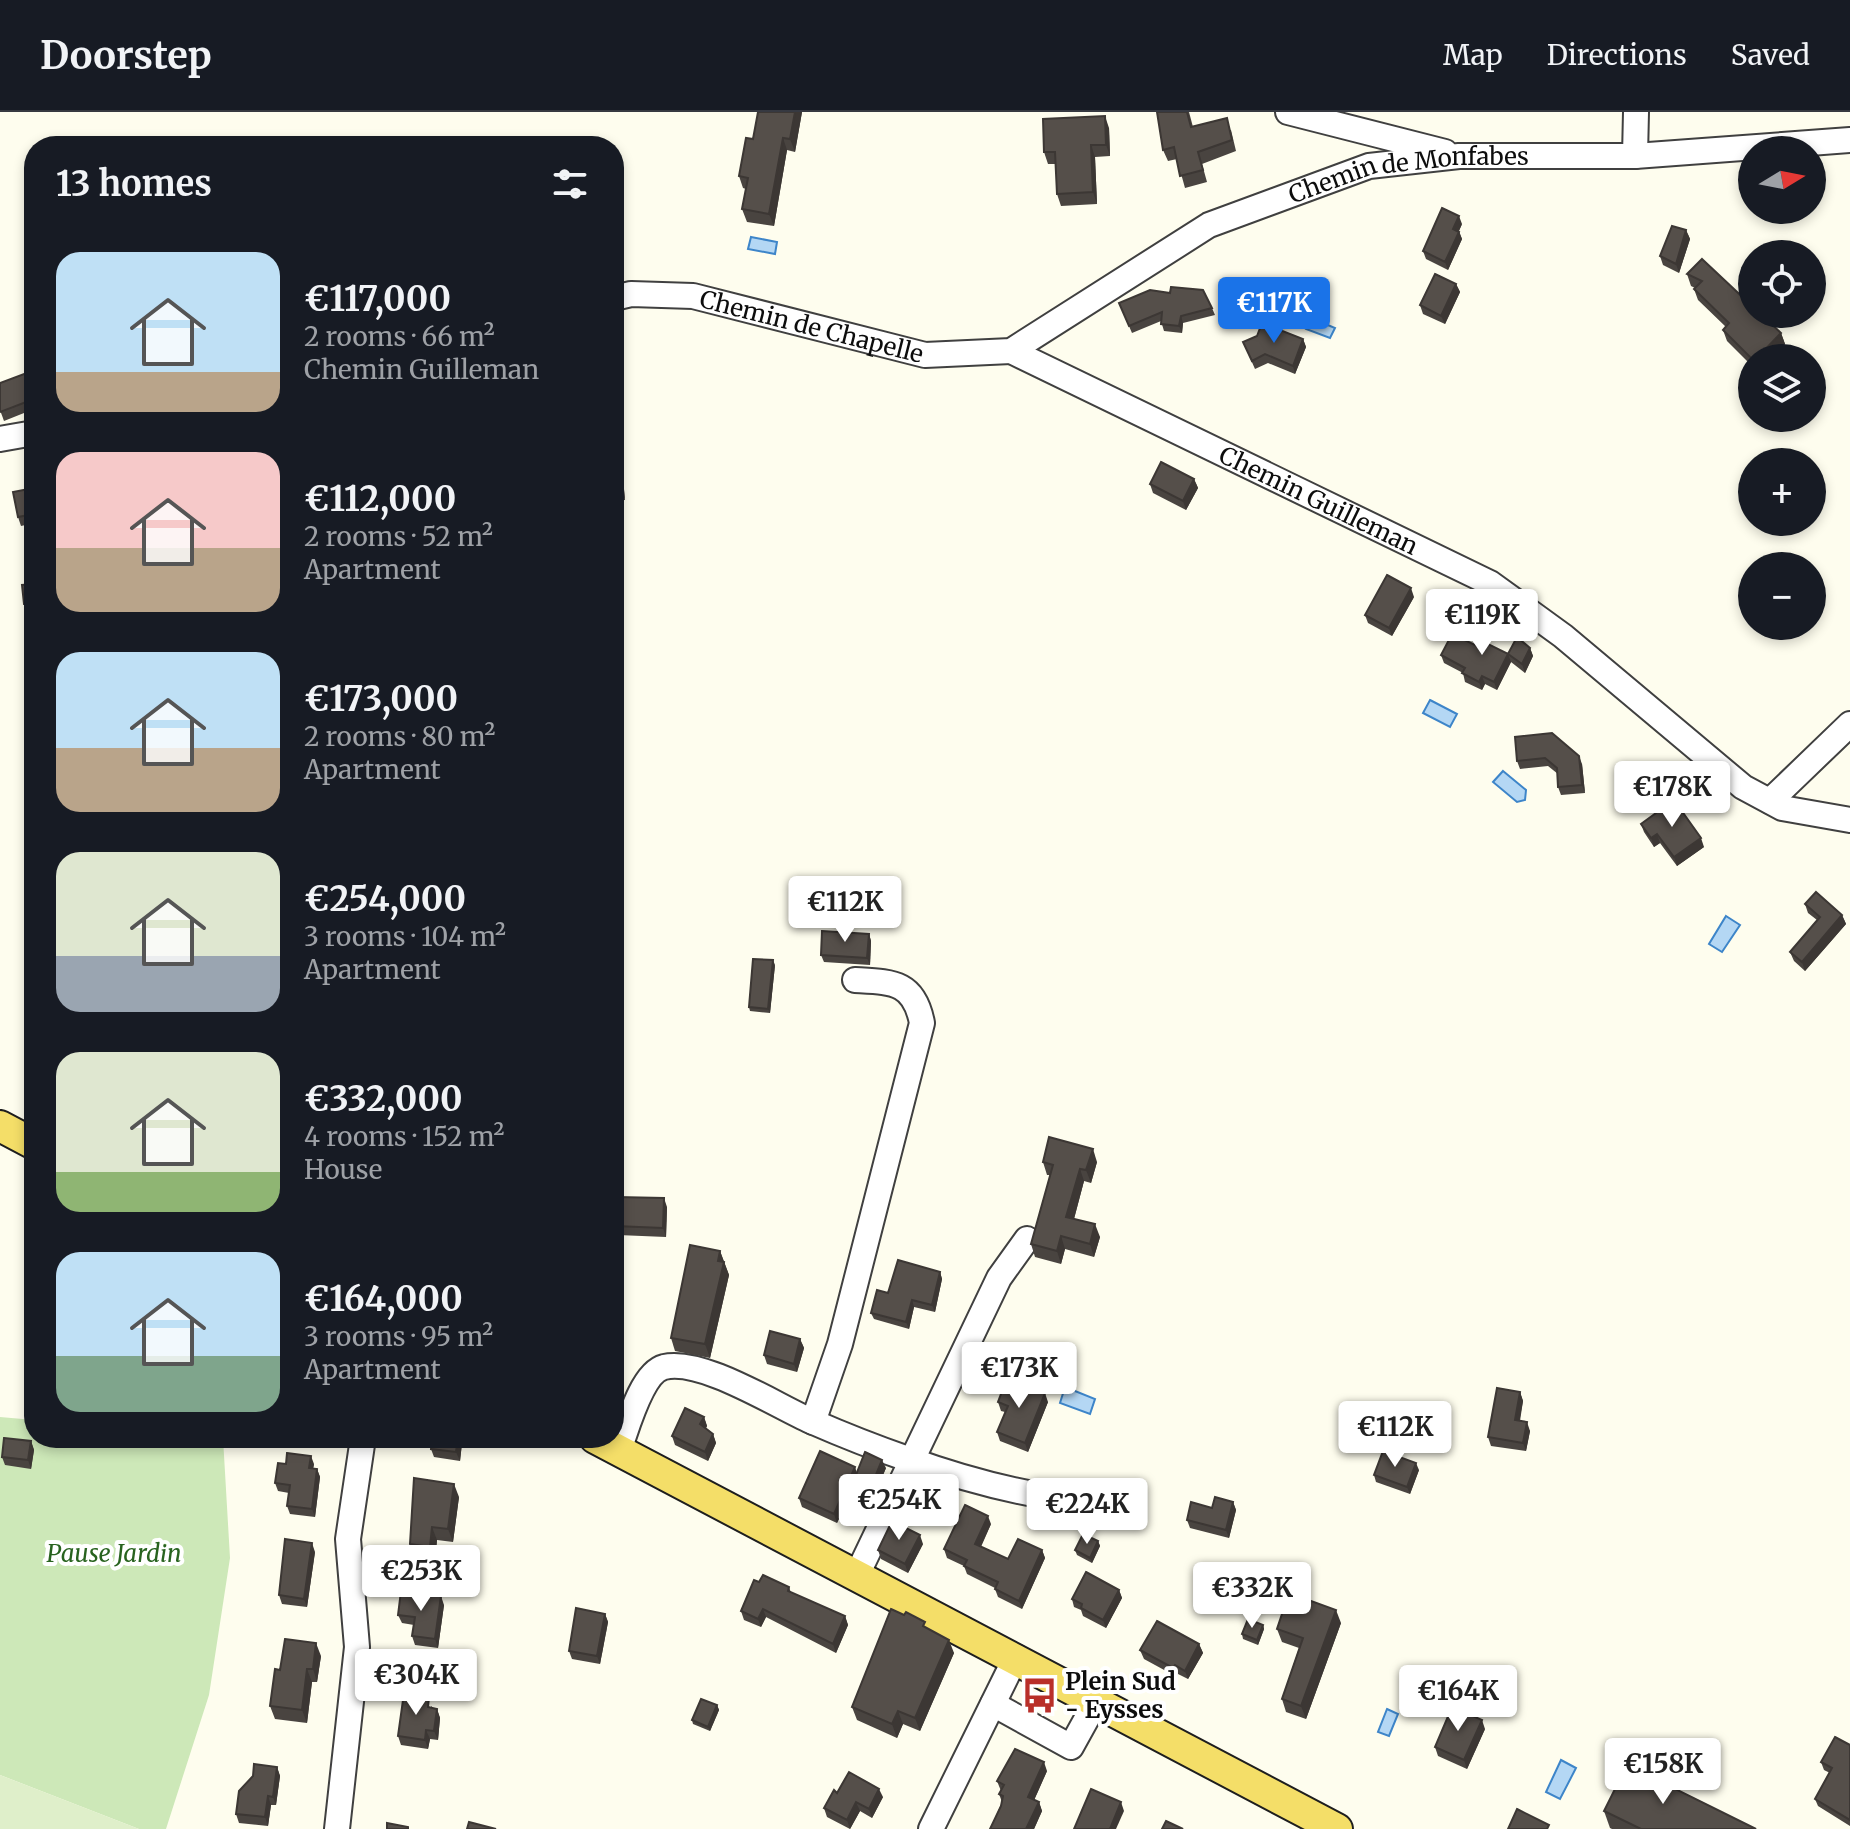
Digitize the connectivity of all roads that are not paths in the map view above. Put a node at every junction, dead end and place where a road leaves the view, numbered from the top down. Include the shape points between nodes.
1 (1288, 112) edge
2 (1636, 112) edge
3 (1850, 140) edge
4 (1459, 156) junction
5 (1635, 156) junction
6 (624, 296) edge
7 (1011, 351) junction
8 (24, 435) edge
9 (0, 439) edge
10 (1850, 724) edge
11 (1770, 801) junction
12 (1850, 820) edge
13 (855, 980) dead end
14 (0, 1126) edge
15 (24, 1139) edge
16 (1027, 1239) dead end
17 (624, 1416) edge
18 (813, 1422) junction
19 (362, 1448) edge
20 (615, 1448) edge
21 (909, 1460) junction
22 (1044, 1496) dead end
23 (857, 1575) junction
24 (1016, 1657) junction
25 (1097, 1700) junction
26 (993, 1704) junction
27 (337, 1829) edge
28 (931, 1829) edge
29 (1337, 1829) edge

1 - 4 street
2 - 5 street
3 - 5 street, Chemin de Monfabes
4 - 5 street, Chemin de Monfabes
4 - 7 street, Chemin de Monfabes via 1369,166 1209,225
6 - 7 street, Chemin de Chapelle via 693,296 925,355
7 - 11 street, Chemin Guilleman via 1490,583 1563,636 1743,787
8 - 9 street
10 - 11 street
11 - 12 street, Chemin Guilleman via 1782,808
13 - 18 street via 891,982 906,990 919,1005 922,1023 840,1344
14 - 15 main road
16 - 21 street via 999,1278
17 - 18 street via 648,1376 663,1368 703,1371
18 - 21 street
19 - 27 street via 348,1539 357,1647
20 - 23 main road
21 - 22 street
21 - 23 street
23 - 24 main road
24 - 25 main road
24 - 26 street
25 - 26 street via 1071,1747
25 - 29 main road
26 - 28 street

